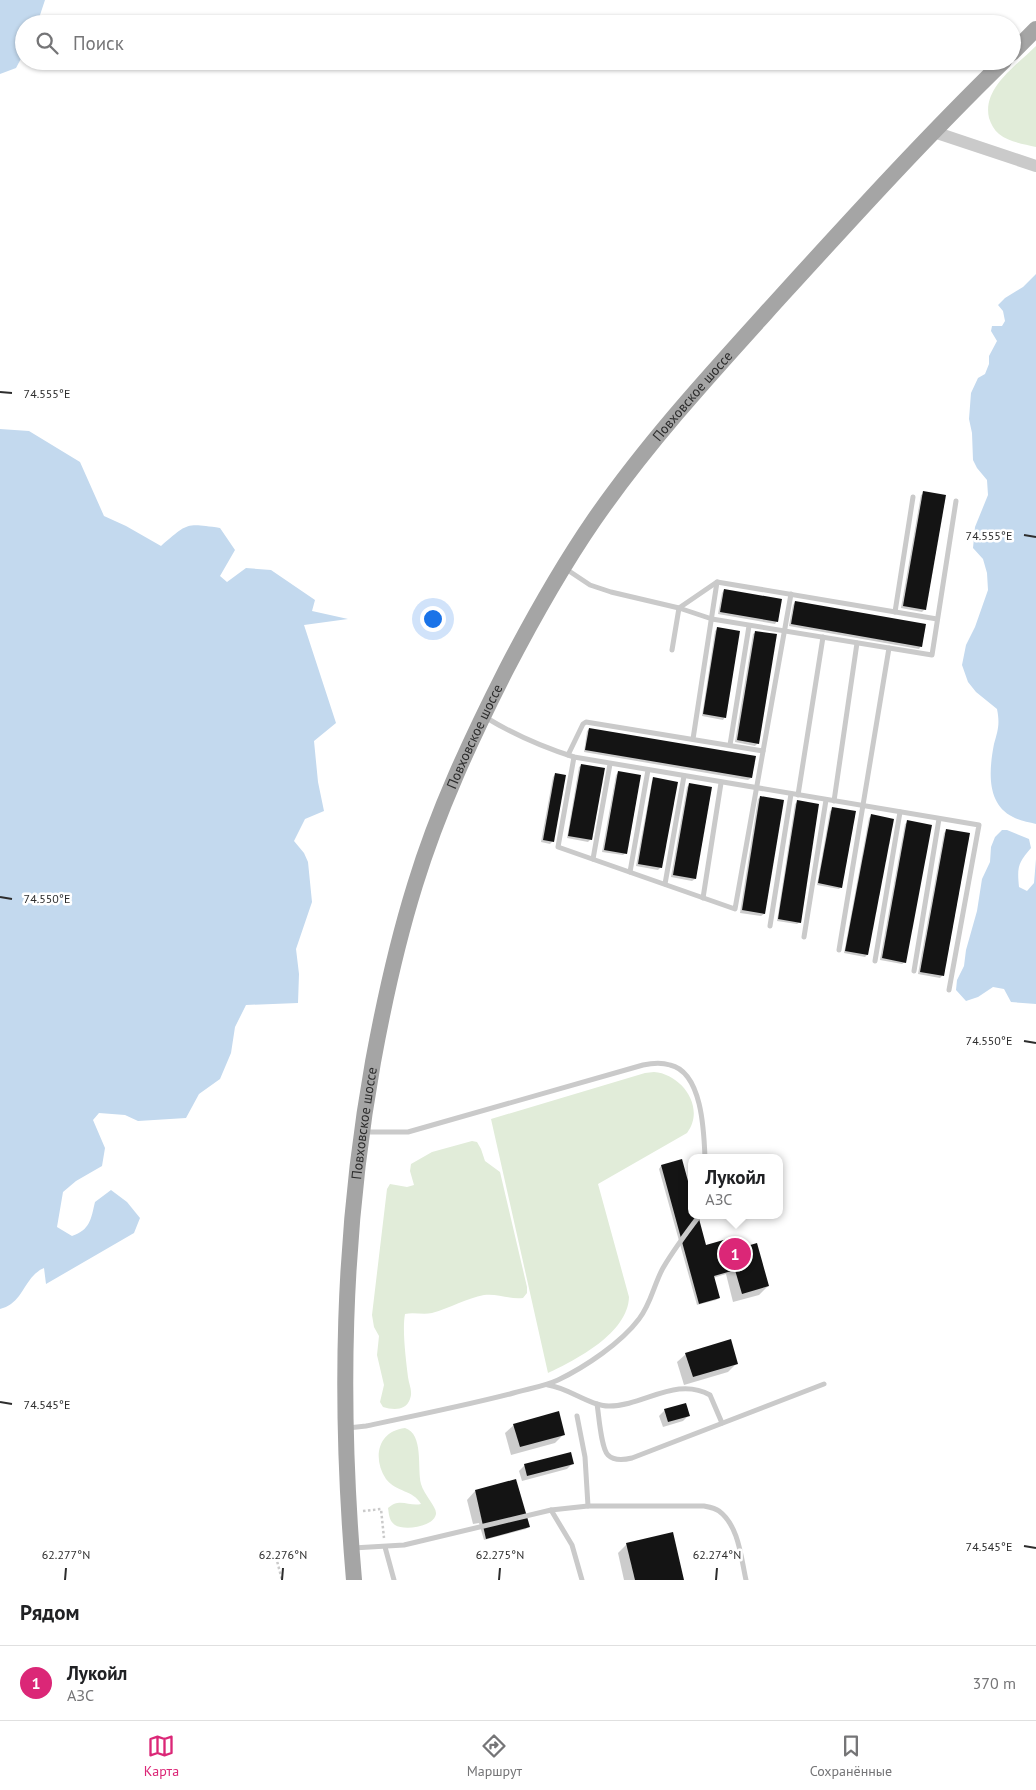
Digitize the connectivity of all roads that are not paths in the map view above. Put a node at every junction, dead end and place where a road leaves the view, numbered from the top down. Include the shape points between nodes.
1 (1036, 29) edge
2 (1021, 44) edge
3 (995, 70) edge
4 (934, 132) junction
5 (1036, 166) edge
6 (912, 497) dead end
7 (956, 501) dead end
8 (563, 567) junction
9 (717, 582) junction
10 (791, 594) junction
11 (679, 608) junction
12 (895, 612) junction
13 (712, 619) junction
14 (937, 619) junction
15 (750, 626) junction
16 (784, 631) junction
17 (823, 637) junction
18 (857, 643) junction
19 (889, 648) junction
20 (672, 650) dead end
21 (482, 716) junction
22 (693, 739) junction
23 (730, 745) junction
24 (763, 751) junction
25 (571, 756) junction
26 (610, 764) junction
27 (648, 770) junction
28 (684, 776) junction
29 (721, 783) junction
30 (756, 788) junction
31 (791, 794) junction
32 (798, 795) junction
33 (826, 800) junction
34 (834, 801) junction
35 (863, 806) junction
36 (900, 812) junction
37 (939, 819) junction
38 (593, 859) junction
39 (630, 872) junction
40 (664, 884) junction
41 (703, 898) junction
42 (770, 926) dead end
43 (804, 937) dead end
44 (839, 950) dead end
45 (875, 961) dead end
46 (914, 971) dead end
47 (949, 990) dead end
48 (361, 1132) junction
49 (705, 1154) edge
50 (697, 1219) edge
51 (545, 1384) junction
52 (824, 1384) dead end
53 (597, 1404) junction
54 (577, 1416) dead end
55 (722, 1423) junction
56 (346, 1428) junction
57 (588, 1506) junction
58 (551, 1510) junction
59 (384, 1547) junction
60 (351, 1548) junction
61 (354, 1580) edge
62 (394, 1580) edge
63 (582, 1580) edge
64 (746, 1580) edge

1 - 2 main road
3 - 4 main road, Повховское шоссе
4 - 5 street
4 - 8 main road, Повховское шоссе via 725,358 652,442
6 - 12 lane
7 - 14 lane
8 - 11 lane via 590,585
8 - 21 main road, Повховское шоссе
9 - 10 lane
9 - 11 lane
9 - 13 lane
10 - 12 lane
10 - 16 lane
11 - 13 lane
11 - 20 lane
12 - 14 lane
13 - 15 lane
13 - 22 lane
14 - 19 lane via 932,655
15 - 16 lane
15 - 23 lane
16 - 17 lane
16 - 24 lane
17 - 18 lane
17 - 32 lane
18 - 19 lane
18 - 34 lane
19 - 35 lane
21 - 25 lane via 509,731
21 - 48 main road, Повховское шоссе via 441,811 401,933 383,1006
22 - 23 lane
22 - 25 lane via 586,722
23 - 24 lane
24 - 30 lane
25 - 26 lane
25 - 38 lane via 558,847
26 - 27 lane
26 - 38 lane
27 - 28 lane
27 - 39 lane
28 - 29 lane
28 - 40 lane
29 - 30 lane
29 - 41 lane
30 - 31 lane
30 - 41 lane via 735,909
31 - 32 lane
31 - 42 lane
32 - 33 lane
33 - 34 lane
33 - 43 lane
34 - 35 lane
35 - 36 lane
35 - 44 lane
36 - 37 lane
36 - 45 lane
37 - 46 lane
37 - 47 lane via 979,825
38 - 39 lane
39 - 40 lane
40 - 41 lane
48 - 49 lane via 408,1132 656,1063 682,1070 689,1080 702,1114
48 - 56 main road, Повховское шоссе via 345,1316
50 - 51 lane via 674,1250 662,1270 651,1300 628,1332 587,1363
51 - 53 lane
51 - 56 lane via 495,1398
52 - 55 lane
53 - 55 lane via 612,1406 674,1389 698,1390 710,1396
53 - 55 lane via 605,1450 618,1459 632,1458
54 - 57 lane via 585,1457
56 - 60 main road, Повховское шоссе
57 - 58 lane
57 - 64 lane via 704,1506 718,1510 734,1532
58 - 59 lane
58 - 63 lane via 572,1545
59 - 60 lane
59 - 62 lane
60 - 61 main road, Повховское шоссе

